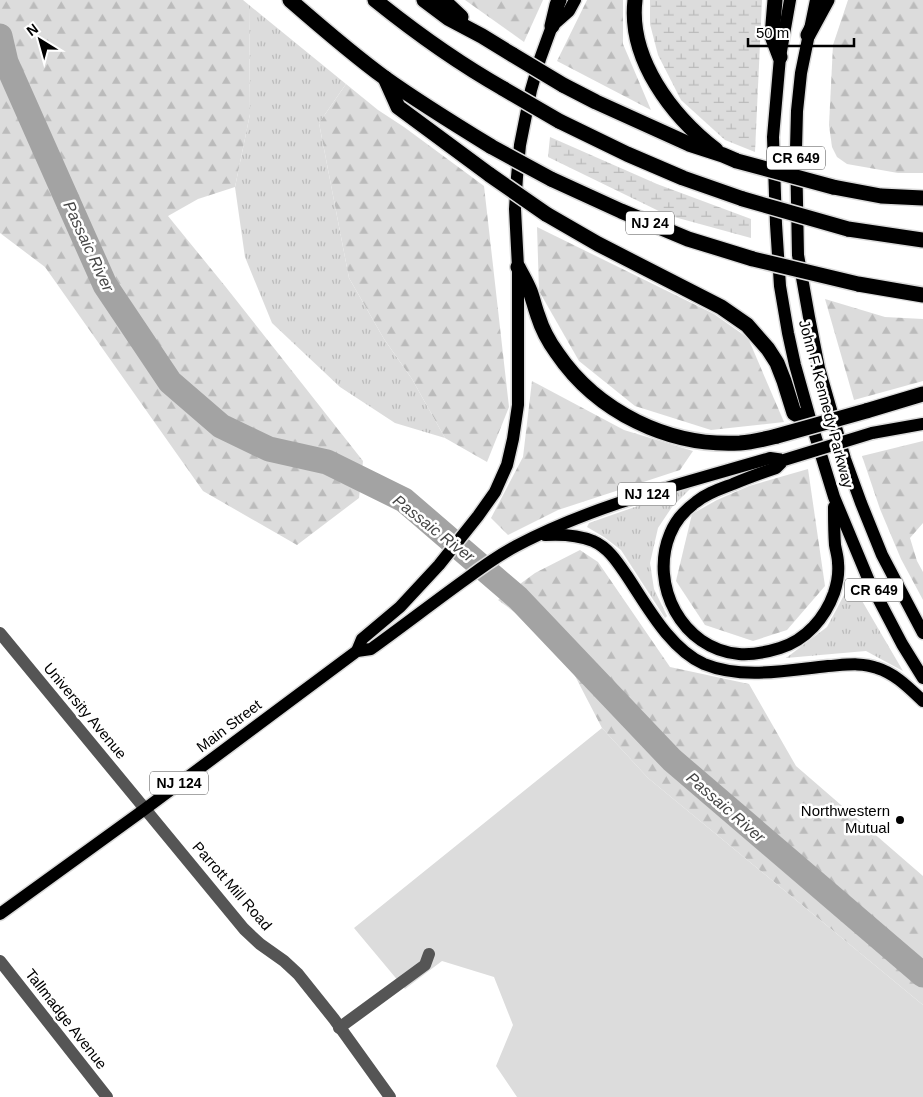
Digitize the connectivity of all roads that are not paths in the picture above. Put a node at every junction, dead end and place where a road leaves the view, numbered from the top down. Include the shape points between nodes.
1 (290, 0) edge
2 (375, 0) edge
3 (424, 0) edge
4 (443, 0) edge
5 (559, 0) edge
6 (575, 0) edge
7 (635, 0) edge
8 (775, 0) edge
9 (790, 0) edge
10 (816, 0) edge
11 (826, 0) edge
12 (552, 26) junction
13 (808, 35) junction
14 (482, 36) junction
15 (780, 57) junction
16 (385, 78) junction
17 (723, 155) junction
18 (881, 196) junction
19 (923, 198) edge
20 (923, 209) edge
21 (923, 240) edge
22 (518, 267) junction
23 (923, 295) edge
24 (923, 394) edge
25 (811, 422) junction
26 (923, 424) edge
27 (784, 460) junction
28 (834, 497) junction
29 (537, 536) junction
30 (0, 633) edge
31 (923, 633) edge
32 (357, 651) junction
33 (923, 678) edge
34 (923, 701) edge
35 (145, 809) junction
36 (0, 914) edge
37 (430, 954) dead end
38 (0, 961) edge
39 (339, 1028) junction
40 (107, 1097) edge
41 (390, 1097) edge

1 - 16 highway, NJ 24
2 - 21 highway, bridge via 469,70 559,121 627,154 743,199 848,228
3 - 14 highway via 448,18
4 - 14 highway
5 - 12 highway, NJ 124
6 - 12 main road
7 - 17 highway via 636,35 648,70 689,126
8 - 15 highway via 772,36
9 - 15 main road, John F. Kennedy Parkway / CR 649
10 - 13 main road, John F. Kennedy Parkway / CR 649
11 - 13 highway
12 - 22 main road, NJ 124 via 531,90 520,145 515,210
13 - 31 main road, John F. Kennedy Parkway / CR 649 via 801,73 796,149 798,255 809,317 819,368 845,459 882,554
14 - 17 highway, bridge via 596,102 689,144
15 - 25 main road, John F. Kennedy Parkway / CR 649 via 773,137 780,286 795,365
16 - 23 highway, NJ 24, bridge via 492,147 551,179 688,239 753,259 858,284
16 - 25 highway, bridge via 398,107 546,214 720,307 747,325 777,363 794,413
17 - 18 highway, bridge via 833,187
18 - 19 highway
18 - 20 highway via 906,207
22 - 24 highway, bridge via 530,290 542,328 578,380 609,406 643,426 680,438 740,443 777,436
22 - 32 main road, NJ 124 via 518,405 507,465 495,492 439,565 400,608 362,639
25 - 28 main road, John F. Kennedy Parkway / CR 649
26 - 27 main road, NJ 124, bridge via 872,433
27 - 28 main road via 776,468 710,492 686,510 670,534 663,562 665,587 675,611 697,637 727,652 750,654 787,646 809,632 824,614 837,581
27 - 29 main road, NJ 124 via 770,458 648,493
28 - 33 main road, John F. Kennedy Parkway / CR 649 via 870,581
29 - 32 main road, NJ 124 via 484,566 371,649
29 - 34 main road via 560,534 580,537 605,548 667,634 689,655 703,663 736,672 760,673 846,665 876,667 893,674
30 - 35 street, University Avenue
32 - 35 main road, Main Street / NJ 124
35 - 36 main road, Main Street / NJ 124
35 - 39 street, Parrott Mill Road via 244,929 298,974
37 - 39 street via 425,964
38 - 40 street, Tallmadge Avenue
39 - 41 street, Parrott Mill Road

